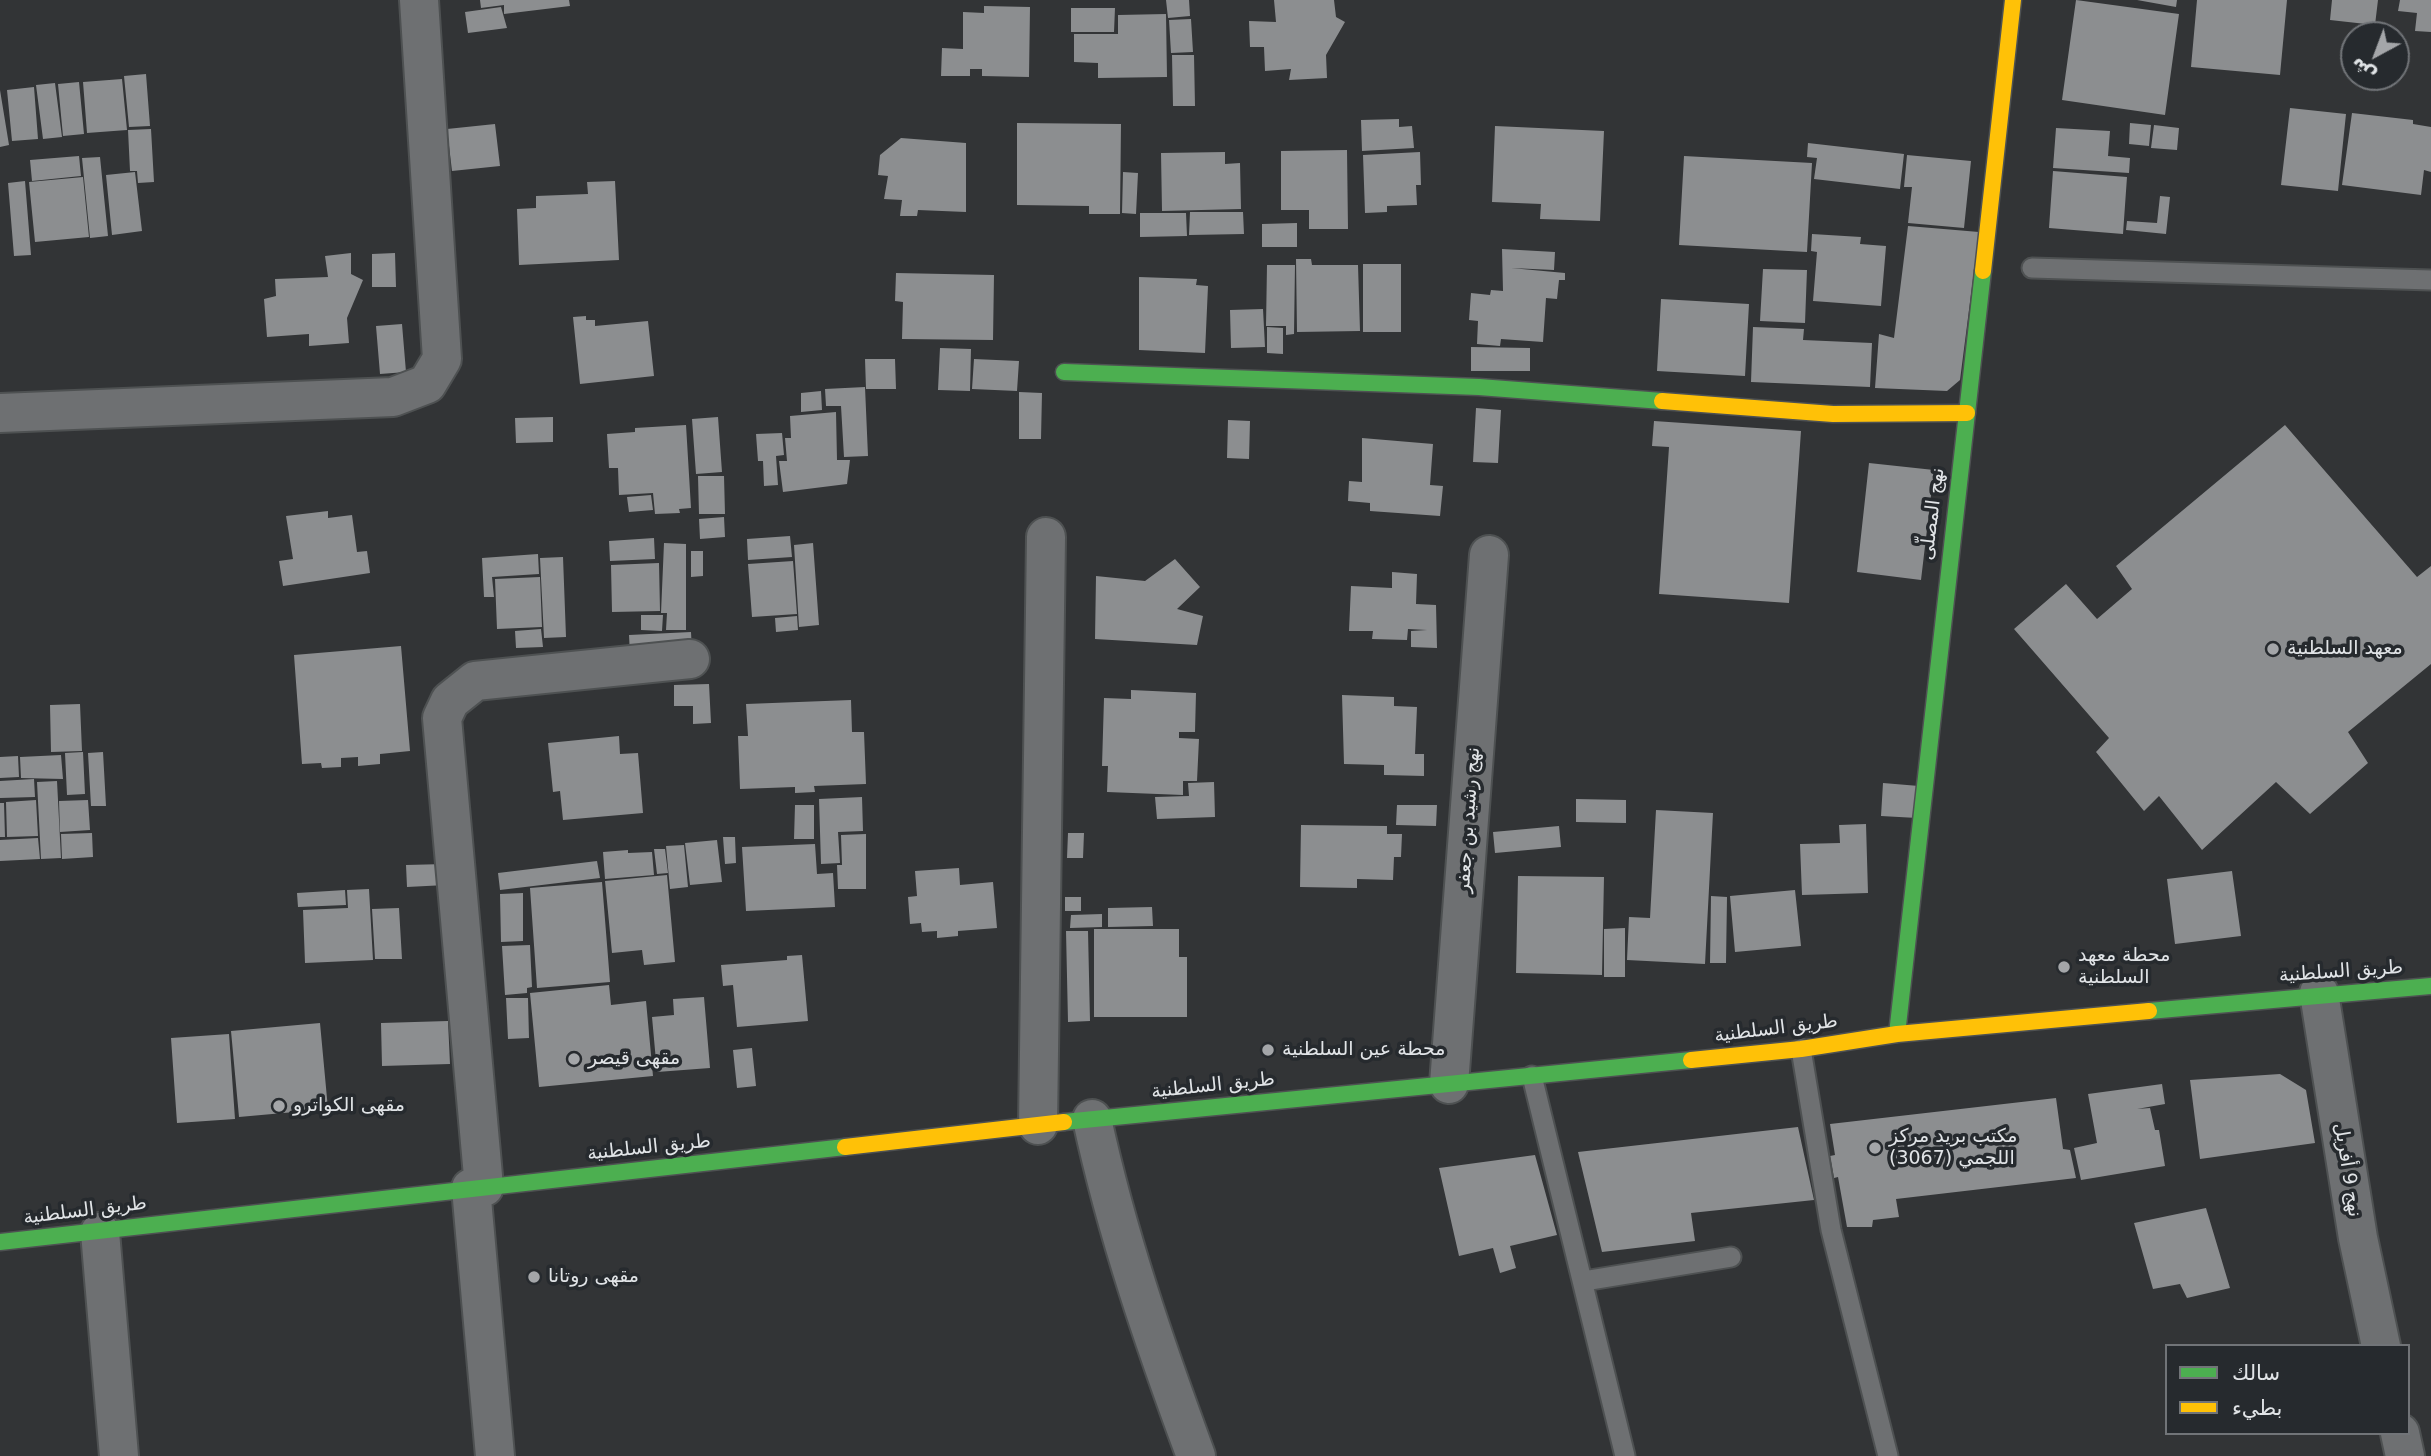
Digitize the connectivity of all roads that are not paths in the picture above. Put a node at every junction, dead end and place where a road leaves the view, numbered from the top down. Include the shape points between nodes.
1 (419, 0) edge
2 (2013, 0) edge
3 (2032, 268) dead end
4 (2431, 280) edge
5 (1064, 372) dead end
6 (0, 413) edge
7 (1967, 413) junction
8 (1046, 537) dead end
9 (1489, 555) dead end
10 (690, 659) dead end
11 (2431, 986) edge
12 (2319, 993) junction
13 (1897, 1034) junction
14 (1801, 1049) junction
15 (1532, 1076) junction
16 (1449, 1084) junction
17 (1092, 1119) junction
18 (1038, 1125) junction
19 (477, 1188) junction
20 (100, 1232) junction
21 (0, 1242) edge
22 (1731, 1257) dead end
23 (1584, 1281) junction
24 (2381, 1344) edge
25 (2400, 1435) edge
26 (119, 1456) edge
27 (495, 1456) edge
28 (1196, 1456) edge
29 (1625, 1456) edge
30 (1888, 1456) edge
31 (2404, 1456) edge

1 - 6 street via 442,359 427,384 393,397
2 - 7 main road, نهج المصلّى
3 - 4 lane
5 - 7 main road via 1479,387 1833,414
7 - 13 main road, نهج المصلّى
8 - 18 street
9 - 16 street, نهج رشيد بن جعفر
10 - 19 street via 475,681 450,701 442,718
11 - 12 main road, طريق السلطنية
12 - 13 main road, طريق السلطنية
12 - 24 street, نهج 9 أفريل via 2358,1238
13 - 14 main road, طريق السلطنية
14 - 15 main road, طريق السلطنية
14 - 30 lane via 1831,1230
15 - 16 main road, طريق السلطنية
15 - 23 lane
16 - 17 main road, طريق السلطنية
17 - 18 main road, طريق السلطنية
17 - 28 street via 1109,1199
18 - 19 main road, طريق السلطنية
19 - 20 main road, طريق السلطنية
19 - 27 street
20 - 21 main road, طريق السلطنية
20 - 26 street
22 - 23 lane
23 - 29 lane
25 - 31 street

